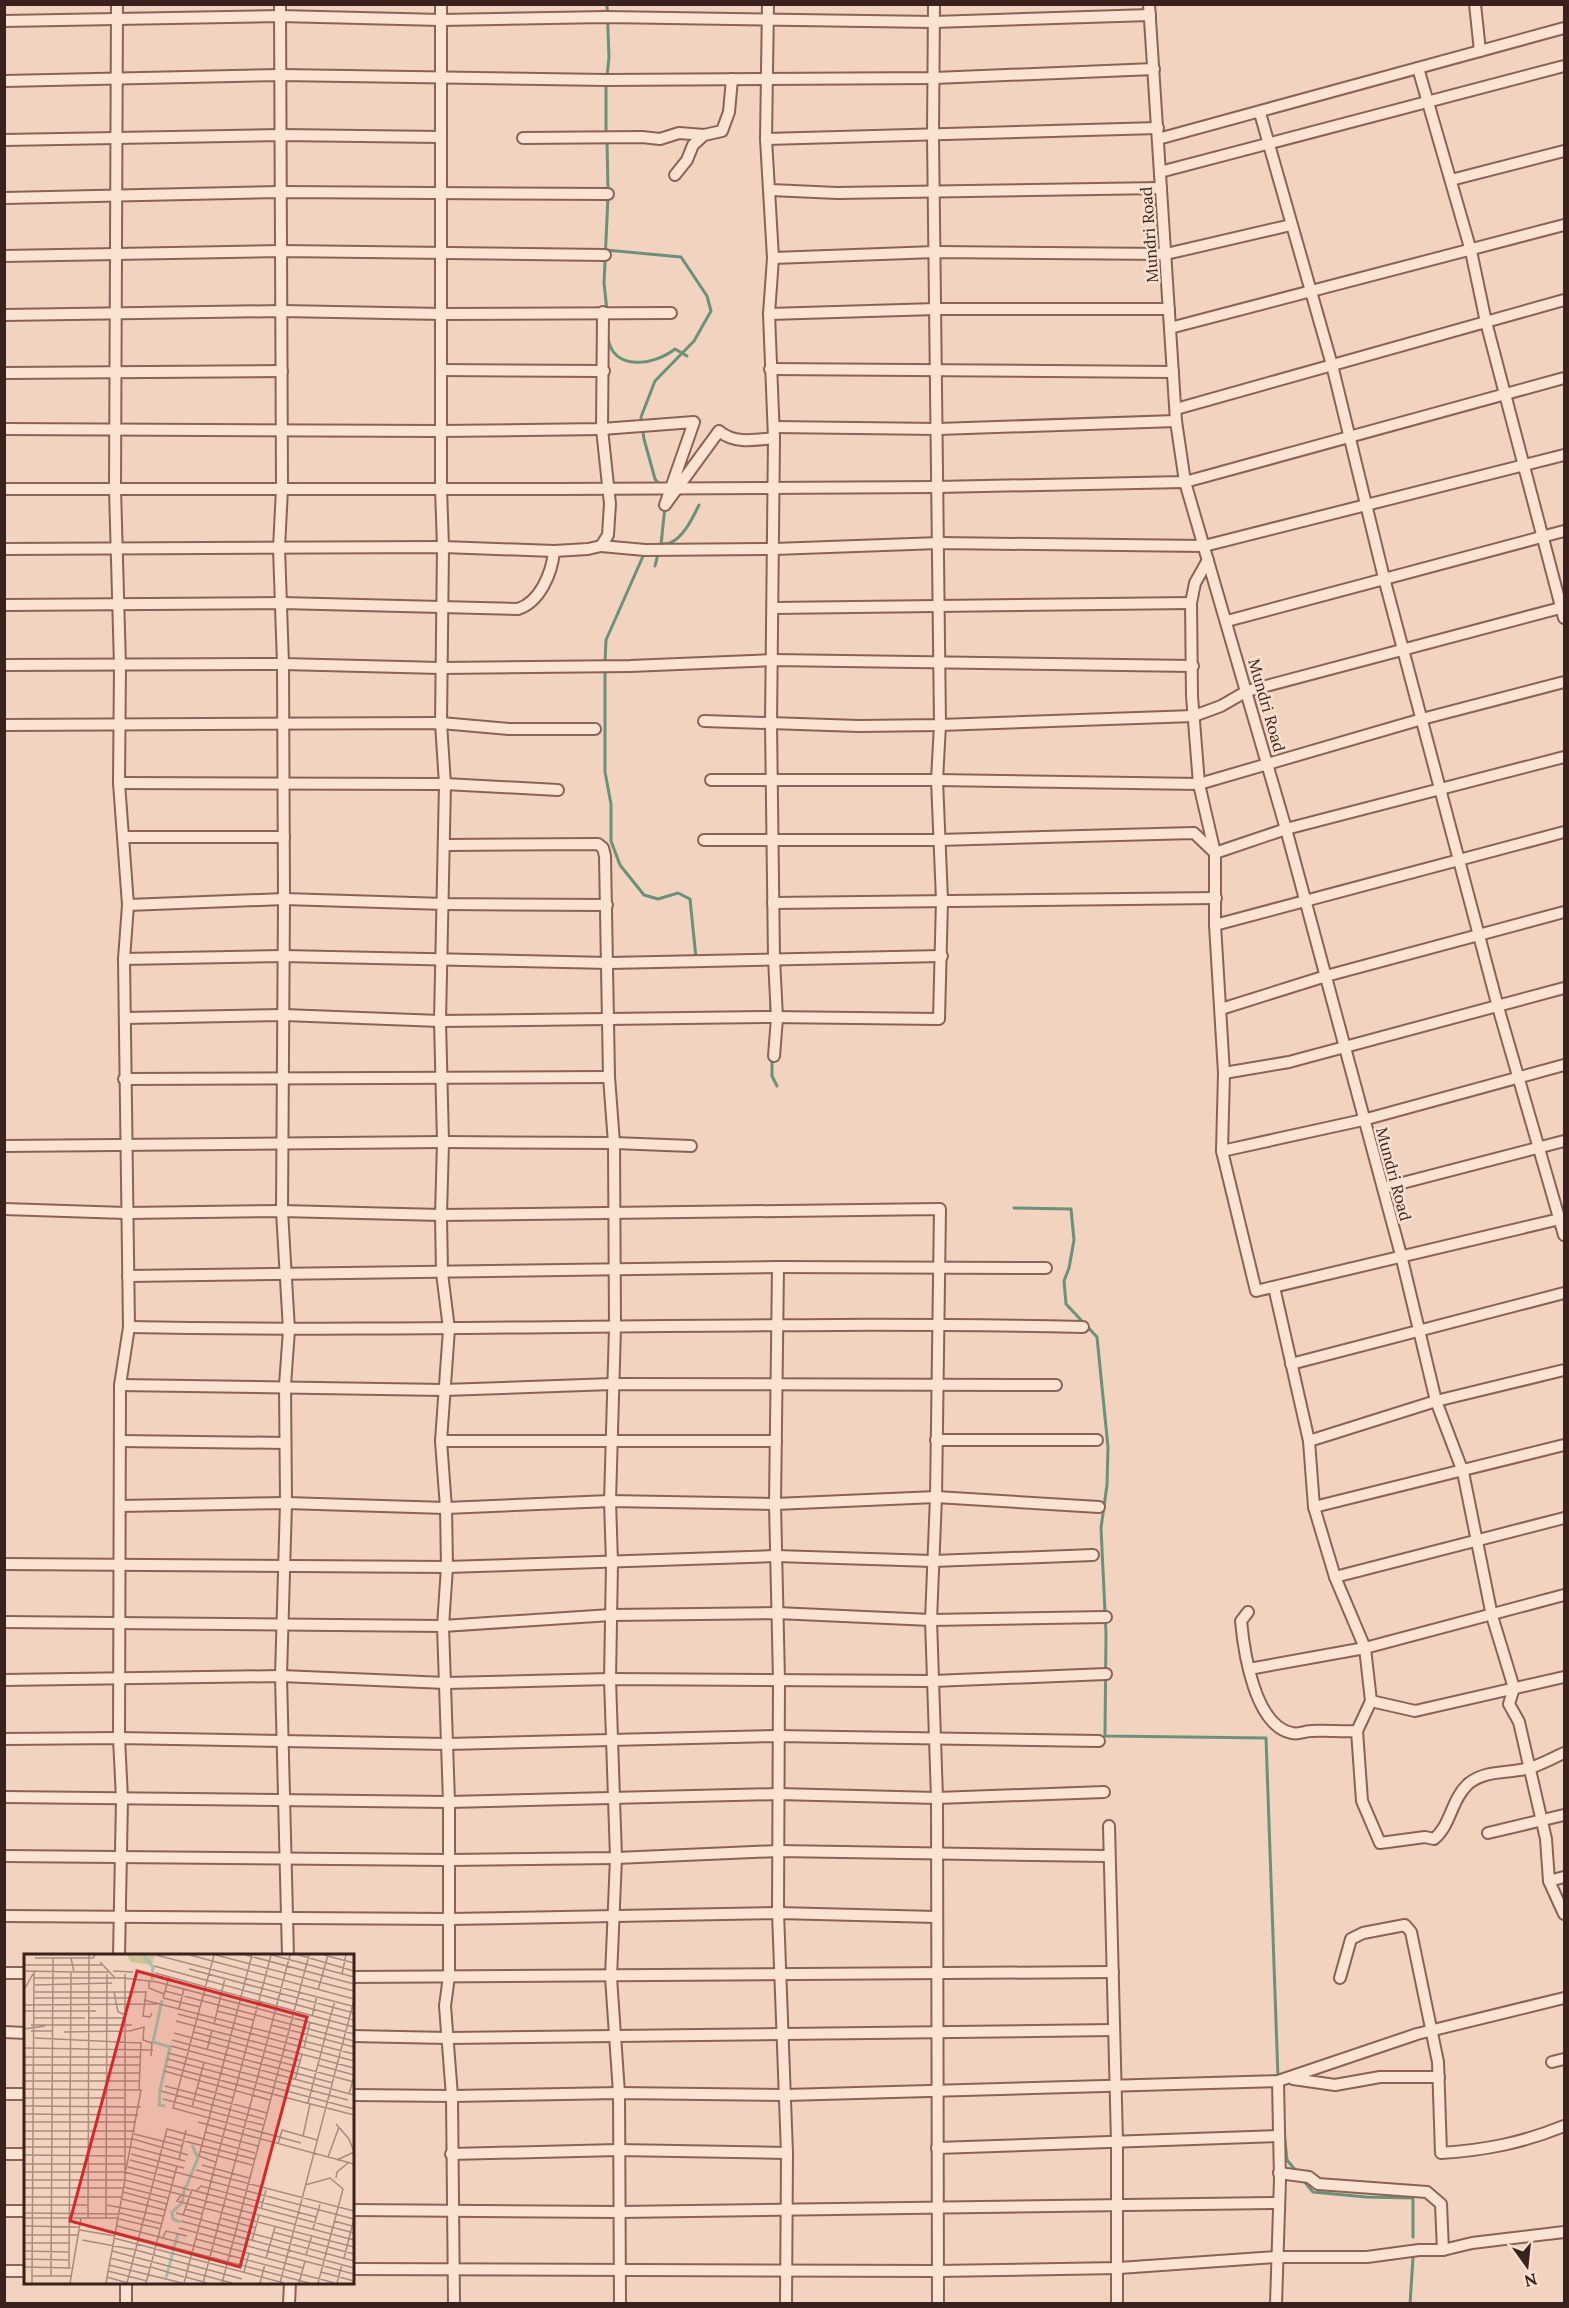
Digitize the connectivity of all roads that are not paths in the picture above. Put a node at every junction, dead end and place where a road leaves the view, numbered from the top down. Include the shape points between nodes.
1 (117, 4) edge
2 (441, 4) edge
3 (768, 4) edge
4 (934, 4) edge
5 (1475, 4) edge
6 (280, 10) edge
7 (1150, 10) edge
8 (118, 19) junction
9 (441, 20) junction
10 (768, 20) junction
11 (4, 21) edge
12 (934, 22) junction
13 (1564, 28) edge
14 (1480, 51) junction
15 (1564, 66) edge
16 (1418, 68) junction
17 (1154, 69) junction
18 (281, 75) junction
19 (769, 78) junction
20 (934, 78) junction
21 (441, 79) junction
22 (732, 79) junction
23 (118, 80) junction
24 (4, 81) edge
25 (1430, 103) junction
26 (1260, 113) junction
27 (1158, 133) junction
28 (281, 135) junction
29 (704, 135) junction
30 (933, 135) junction
31 (440, 137) junction
32 (523, 138) dead end
33 (116, 139) junction
34 (766, 139) junction
35 (4, 140) edge
36 (1268, 144) junction
37 (1564, 151) edge
38 (1160, 172) junction
39 (675, 175) dead end
40 (1451, 180) junction
41 (1161, 188) junction
42 (771, 190) junction
43 (281, 192) junction
44 (935, 192) junction
45 (441, 193) junction
46 (608, 194) dead end
47 (116, 197) junction
48 (4, 198) edge
49 (1291, 225) junction
50 (1564, 225) edge
51 (281, 251) junction
52 (1471, 251) junction
53 (441, 252) junction
54 (934, 252) junction
55 (1166, 254) junction
56 (605, 255) dead end
57 (4, 256) edge
58 (115, 256) junction
59 (773, 258) junction
60 (1311, 292) junction
61 (1564, 300) edge
62 (936, 309) junction
63 (1169, 309) junction
64 (282, 311) junction
65 (603, 312) junction
66 (671, 312) dead end
67 (442, 314) junction
68 (769, 314) junction
69 (4, 315) edge
70 (115, 315) junction
71 (1486, 322) junction
72 (1170, 328) junction
73 (1332, 365) junction
74 (770, 369) junction
75 (441, 370) junction
76 (935, 370) junction
77 (282, 371) junction
78 (603, 371) junction
79 (1173, 372) junction
80 (4, 373) edge
81 (117, 374) junction
82 (1564, 378) edge
83 (1506, 394) junction
84 (1176, 409) junction
85 (1176, 421) junction
86 (4, 429) edge
87 (282, 429) junction
88 (602, 429) junction
89 (938, 429) junction
90 (117, 430) junction
91 (441, 431) junction
92 (774, 433) junction
93 (1349, 436) junction
94 (1564, 455) edge
95 (1524, 465) junction
96 (1185, 482) junction
97 (774, 486) junction
98 (938, 487) junction
99 (441, 488) junction
100 (4, 489) edge
101 (114, 489) junction
102 (282, 489) junction
103 (610, 489) junction
104 (1366, 506) junction
105 (1564, 531) edge
106 (1543, 537) junction
107 (939, 543) junction
108 (601, 546) junction
109 (1204, 546) junction
110 (443, 547) junction
111 (279, 548) junction
112 (4, 549) edge
113 (116, 549) junction
114 (774, 549) junction
115 (554, 551) junction
116 (1208, 560) junction
117 (1384, 578) junction
118 (282, 603) junction
119 (1191, 603) junction
120 (118, 604) junction
121 (4, 605) edge
122 (443, 606) junction
123 (939, 606) junction
124 (773, 608) junction
125 (1564, 611) edge
126 (1227, 621) junction
127 (1403, 649) junction
128 (774, 660) junction
129 (939, 662) junction
130 (283, 664) junction
131 (4, 665) edge
132 (120, 666) junction
133 (1193, 666) junction
134 (441, 668) junction
135 (1564, 682) edge
136 (1247, 691) junction
137 (1194, 717) junction
138 (1422, 718) junction
139 (704, 721) dead end
140 (441, 723) junction
141 (771, 723) junction
142 (4, 725) edge
143 (283, 725) junction
144 (119, 726) junction
145 (940, 726) junction
146 (595, 729) dead end
147 (1564, 757) edge
148 (1268, 764) junction
149 (711, 780) dead end
150 (774, 780) junction
151 (937, 780) junction
152 (119, 783) junction
153 (445, 784) junction
154 (1199, 784) junction
155 (284, 785) junction
156 (1440, 788) junction
157 (558, 790) dead end
158 (1286, 829) junction
159 (1564, 832) edge
160 (125, 837) junction
161 (284, 837) junction
162 (704, 840) dead end
163 (774, 840) junction
164 (938, 840) junction
165 (445, 844) junction
166 (1215, 853) junction
167 (1458, 859) junction
168 (1216, 898) junction
169 (284, 899) junction
170 (942, 900) junction
171 (1306, 901) junction
172 (773, 903) junction
173 (445, 904) junction
174 (128, 905) junction
175 (607, 905) junction
176 (1564, 912) edge
177 (1215, 925) junction
178 (1481, 935) junction
179 (283, 956) junction
180 (942, 956) junction
181 (774, 958) junction
182 (124, 959) junction
183 (443, 962) junction
184 (609, 963) junction
185 (1326, 976) junction
186 (1564, 988) edge
187 (1498, 1007) junction
188 (1221, 1009) junction
189 (284, 1016) junction
190 (125, 1018) junction
191 (777, 1018) junction
192 (609, 1020) junction
193 (440, 1021) junction
194 (1345, 1046) junction
195 (774, 1056) dead end
196 (1564, 1065) edge
197 (1224, 1072) junction
198 (609, 1077) junction
199 (1519, 1077) junction
200 (283, 1078) junction
201 (441, 1078) junction
202 (124, 1079) junction
203 (1363, 1120) junction
204 (1564, 1141) edge
205 (443, 1142) junction
206 (614, 1143) junction
207 (285, 1145) junction
208 (4, 1146) edge
209 (125, 1146) junction
210 (691, 1146) dead end
211 (1540, 1148) junction
212 (1222, 1150) junction
213 (1383, 1188) junction
214 (4, 1209) edge
215 (282, 1211) junction
216 (612, 1212) junction
217 (126, 1213) junction
218 (441, 1215) junction
219 (1562, 1218) edge
220 (1564, 1235) edge
221 (1401, 1256) junction
222 (938, 1266) junction
223 (778, 1268) junction
224 (1046, 1268) dead end
225 (613, 1269) junction
226 (286, 1273) junction
227 (442, 1273) junction
228 (128, 1276) junction
229 (1274, 1287) junction
230 (1564, 1293) edge
231 (939, 1324) junction
232 (778, 1327) junction
233 (1083, 1327) dead end
234 (129, 1328) junction
235 (615, 1328) junction
236 (449, 1329) junction
237 (289, 1330) junction
238 (1418, 1330) junction
239 (1290, 1364) junction
240 (1564, 1370) edge
241 (612, 1384) junction
242 (777, 1384) junction
243 (120, 1385) junction
244 (285, 1385) junction
245 (1056, 1385) dead end
246 (936, 1386) junction
247 (444, 1390) junction
248 (1436, 1401) junction
249 (936, 1440) junction
250 (1096, 1440) dead end
251 (120, 1441) junction
252 (441, 1441) junction
253 (611, 1441) junction
254 (776, 1441) junction
255 (1309, 1441) junction
256 (285, 1443) junction
257 (1564, 1445) edge
258 (1463, 1472) junction
259 (936, 1497) junction
260 (610, 1501) junction
261 (286, 1503) junction
262 (775, 1504) junction
263 (120, 1506) junction
264 (1099, 1507) dead end
265 (1314, 1507) junction
266 (446, 1508) junction
267 (1564, 1518) edge
268 (1477, 1539) junction
269 (1093, 1555) dead end
270 (776, 1556) junction
271 (933, 1561) junction
272 (612, 1563) junction
273 (4, 1564) edge
274 (120, 1564) junction
275 (284, 1565) junction
276 (447, 1567) junction
277 (1335, 1577) junction
278 (1564, 1595) edge
279 (1248, 1612) dead end
280 (777, 1613) junction
281 (612, 1615) junction
282 (1492, 1616) junction
283 (1106, 1617) dead end
284 (931, 1620) junction
285 (119, 1621) junction
286 (4, 1622) edge
287 (283, 1623) junction
288 (443, 1626) junction
289 (1365, 1648) junction
290 (1249, 1669) junction
291 (1106, 1674) dead end
292 (281, 1676) junction
293 (119, 1677) junction
294 (1564, 1677) edge
295 (610, 1679) junction
296 (4, 1680) edge
297 (779, 1680) junction
298 (933, 1681) junction
299 (446, 1683) junction
300 (1514, 1688) junction
301 (1371, 1701) junction
302 (1358, 1731) junction
303 (777, 1736) junction
304 (119, 1738) junction
305 (933, 1738) junction
306 (4, 1739) edge
307 (283, 1740) junction
308 (612, 1740) junction
309 (1099, 1741) dead end
310 (447, 1744) junction
311 (1564, 1753) edge
312 (1529, 1768) junction
313 (1104, 1792) dead end
314 (778, 1794) junction
315 (4, 1797) edge
316 (122, 1798) junction
317 (937, 1798) junction
318 (283, 1799) junction
319 (613, 1800) junction
320 (449, 1802) junction
321 (1564, 1815) edge
322 (1541, 1820) junction
323 (1109, 1826) dead end
324 (1488, 1833) dead end
325 (778, 1851) junction
326 (937, 1855) junction
327 (4, 1856) edge
328 (1106, 1856) dead end
329 (120, 1857) junction
330 (288, 1858) junction
331 (616, 1858) junction
332 (448, 1860) junction
333 (1564, 1876) edge
334 (1549, 1881) junction
335 (1564, 1909) edge
336 (778, 1913) junction
337 (4, 1916) edge
338 (119, 1916) junction
339 (288, 1917) junction
340 (615, 1917) junction
341 (936, 1917) junction
342 (449, 1919) junction
343 (119, 1954) edge
344 (288, 1954) edge
345 (1113, 1972) junction
346 (4, 1973) edge
347 (24, 1973) edge
348 (781, 1975) junction
349 (938, 1975) junction
350 (449, 1976) junction
351 (354, 1977) edge
352 (611, 1977) junction
353 (1340, 1978) dead end
354 (1564, 1998) edge
355 (1114, 2030) junction
356 (1432, 2030) junction
357 (937, 2031) junction
358 (4, 2032) edge
359 (24, 2033) edge
360 (783, 2033) junction
361 (613, 2035) junction
362 (354, 2036) edge
363 (448, 2038) junction
364 (1564, 2059) edge
365 (1552, 2062) dead end
366 (1439, 2076) junction
367 (1290, 2078) junction
368 (1278, 2081) junction
369 (1116, 2085) junction
370 (936, 2091) junction
371 (619, 2093) junction
372 (4, 2094) edge
373 (24, 2094) edge
374 (354, 2095) edge
375 (786, 2095) junction
376 (452, 2096) junction
377 (1564, 2126) edge
378 (1278, 2136) junction
379 (1117, 2142) junction
380 (937, 2148) junction
381 (618, 2150) junction
382 (787, 2153) junction
383 (4, 2154) edge
384 (24, 2154) edge
385 (451, 2154) junction
386 (1280, 2173) junction
387 (1279, 2203) junction
388 (938, 2206) junction
389 (1118, 2207) junction
390 (788, 2209) junction
391 (354, 2210) edge
392 (4, 2211) edge
393 (24, 2211) edge
394 (451, 2211) junction
395 (619, 2212) junction
396 (1564, 2232) edge
397 (1443, 2250) junction
398 (1276, 2257) junction
399 (453, 2267) junction
400 (1119, 2268) junction
401 (354, 2269) edge
402 (621, 2270) junction
403 (787, 2270) junction
404 (4, 2271) edge
405 (24, 2271) edge
406 (937, 2271) junction
407 (126, 2284) edge
408 (290, 2284) edge
409 (126, 2304) edge
410 (289, 2304) edge
411 (454, 2304) edge
412 (620, 2304) edge
413 (786, 2304) edge
414 (938, 2304) edge
415 (1117, 2304) edge
416 (1276, 2304) edge

1 - 8 street
2 - 9 street
3 - 10 street
4 - 12 street
5 - 14 street
6 - 8 street
6 - 9 street
6 - 18 street
7 - 12 street
7 - 17 street, Mundri Road
8 - 11 street
8 - 23 street
9 - 10 street
9 - 21 street
10 - 12 street
10 - 19 street
12 - 20 street
13 - 14 street
14 - 16 street
15 - 25 street
16 - 25 street
16 - 26 street
17 - 20 street
17 - 27 street, Mundri Road
18 - 21 street
18 - 23 street
18 - 28 street
19 - 20 street
19 - 22 street
19 - 34 street
20 - 30 street
21 - 22 street
21 - 31 street
22 - 29 street via 727,123 722,130
23 - 24 street
23 - 33 street
25 - 36 street
25 - 40 street
26 - 27 street
26 - 36 street
27 - 30 street
27 - 38 street, Mundri Road
28 - 31 street
28 - 33 street
28 - 43 street
29 - 32 street via 688,132 660,139
29 - 39 street via 693,145
30 - 34 street
30 - 44 street
31 - 45 street
33 - 35 street
33 - 47 street
34 - 42 street
36 - 38 street
36 - 49 street
37 - 40 street
38 - 41 street, Mundri Road
40 - 52 street
41 - 44 street
41 - 55 street, Mundri Road
42 - 44 street
42 - 59 street
43 - 45 street
43 - 47 street
43 - 51 street
44 - 54 street
45 - 46 street
45 - 53 street
47 - 48 street
47 - 58 street
49 - 55 street
49 - 60 street
50 - 52 street
51 - 53 street
51 - 58 street
51 - 64 street
52 - 60 street
52 - 71 street
53 - 56 street
53 - 67 street
54 - 55 street
54 - 59 street
54 - 62 street
55 - 63 street, Mundri Road
57 - 58 street
58 - 70 street
59 - 68 street
60 - 72 street
60 - 73 street
61 - 71 street
62 - 63 street
62 - 68 street
62 - 76 street
63 - 72 street, Mundri Road
64 - 67 street
64 - 70 street
64 - 77 street
65 - 66 street
65 - 67 street
65 - 78 street
67 - 75 street
68 - 74 street
69 - 70 street
70 - 81 street
71 - 73 street
71 - 83 street
72 - 79 street, Mundri Road
73 - 84 street
73 - 93 street
74 - 76 street
74 - 92 street
75 - 78 street
75 - 91 street
76 - 79 street
76 - 89 street
77 - 81 street
77 - 87 street
78 - 88 street
79 - 84 street, Mundri Road
80 - 81 street
81 - 90 street
82 - 83 street
83 - 93 street
83 - 95 street
84 - 85 street, Mundri Road
85 - 89 street
85 - 96 street, Mundri Road
86 - 90 street
87 - 90 street
87 - 91 street
87 - 102 street
88 - 91 street
88 - 92 street via 694,422 664,506 719,431 737,440
88 - 103 street
89 - 92 street
89 - 98 street
90 - 101 street
91 - 99 street
92 - 97 street
93 - 96 street
93 - 104 street
94 - 95 street
95 - 104 street
95 - 106 street
96 - 98 street
96 - 109 street, Mundri Road
97 - 98 street
97 - 103 street
97 - 114 street
98 - 107 street
99 - 102 street
99 - 103 street
99 - 110 street
100 - 101 street
101 - 102 street
101 - 113 street
102 - 111 street
103 - 108 street via 610,527
104 - 109 street
104 - 117 street
105 - 106 street
106 - 117 street
106 - 125 street
107 - 109 street
107 - 114 street
107 - 123 street
108 - 114 street via 645,550
108 - 115 street
109 - 116 street, Mundri Road
110 - 111 street
110 - 115 street
110 - 122 street
111 - 113 street
111 - 118 street
112 - 113 street
113 - 120 street
114 - 124 street
115 - 122 street via 552,568 527,606
116 - 119 street via 1195,583
116 - 126 street, Mundri Road
117 - 126 street
117 - 127 street
118 - 120 street
118 - 122 street
118 - 130 street
119 - 123 street
119 - 133 street
120 - 121 street
120 - 132 street
122 - 134 street
123 - 124 street
123 - 129 street
124 - 128 street
125 - 127 street
126 - 136 street, Mundri Road
127 - 136 street
127 - 138 street
128 - 129 street
128 - 134 street
128 - 141 street
129 - 133 street
129 - 145 street
130 - 132 street
130 - 134 street
130 - 143 street
131 - 132 street
132 - 144 street
133 - 137 street
134 - 140 street
135 - 138 street
136 - 137 street
136 - 148 street, Mundri Road
137 - 145 street
137 - 154 street
138 - 148 street
138 - 156 street
139 - 141 street
140 - 143 street
140 - 146 street via 509,729
140 - 153 street
141 - 145 street
141 - 150 street
142 - 144 street
143 - 144 street
143 - 155 street
144 - 152 street
145 - 151 street
147 - 156 street
148 - 154 street
148 - 158 street, Mundri Road
149 - 150 street
150 - 151 street
150 - 163 street
151 - 154 street
151 - 164 street
152 - 155 street
152 - 160 street
153 - 155 street
153 - 157 street
153 - 165 street
154 - 166 street
155 - 161 street
156 - 158 street
156 - 167 street
158 - 166 street
158 - 171 street, Mundri Road
159 - 167 street
160 - 161 street
160 - 174 street
161 - 169 street
162 - 163 street
163 - 164 street
163 - 172 street
164 - 166 street via 1194,833
164 - 170 street
165 - 173 street
165 - 175 street via 598,844 605,856
166 - 168 street
167 - 171 street
167 - 178 street
168 - 170 street
168 - 177 street
169 - 173 street
169 - 174 street
169 - 179 street
170 - 172 street
170 - 180 street
171 - 177 street
171 - 185 street, Mundri Road
172 - 181 street
173 - 175 street
173 - 183 street
174 - 182 street
175 - 184 street
176 - 178 street
177 - 188 street
178 - 185 street
178 - 187 street
179 - 182 street
179 - 183 street
179 - 189 street
180 - 181 street
180 - 191 street via 939,1019
181 - 184 street
181 - 191 street
182 - 190 street
183 - 184 street
183 - 193 street
184 - 192 street
185 - 188 street
185 - 194 street, Mundri Road
186 - 187 street
187 - 194 street
187 - 199 street
188 - 197 street
189 - 190 street
189 - 193 street
189 - 200 street
190 - 202 street
191 - 192 street
191 - 195 street
192 - 193 street
192 - 198 street
193 - 201 street
194 - 197 street via 1289,1062
194 - 203 street, Mundri Road
196 - 199 street
197 - 212 street
198 - 201 street
198 - 206 street
199 - 203 street
199 - 211 street
200 - 201 street
200 - 202 street
200 - 207 street
201 - 205 street
202 - 209 street
203 - 212 street
203 - 213 street, Mundri Road
204 - 211 street
205 - 206 street
205 - 207 street
205 - 218 street
206 - 210 street
206 - 216 street
207 - 209 street
207 - 215 street
208 - 209 street
209 - 217 street
211 - 213 street
211 - 219 street
212 - 229 street via 1256,1291
213 - 221 street, Mundri Road
214 - 217 street
215 - 217 street
215 - 218 street
215 - 226 street
216 - 218 street
216 - 222 street via 940,1209
216 - 225 street
217 - 228 street
218 - 227 street
219 - 220 street
219 - 221 street
221 - 229 street
221 - 238 street, Mundri Road
222 - 223 street
222 - 224 street
222 - 231 street
223 - 225 street
223 - 232 street
225 - 227 street
225 - 235 street
226 - 227 street
226 - 228 street
226 - 237 street
227 - 236 street
228 - 234 street
229 - 239 street
230 - 238 street
231 - 232 street
231 - 233 street
231 - 246 street
232 - 235 street
232 - 242 street
234 - 237 street
234 - 243 street
235 - 236 street
235 - 241 street
236 - 237 street
236 - 247 street
237 - 244 street
238 - 239 street
238 - 248 street, Mundri Road
239 - 255 street
240 - 248 street
241 - 242 street
241 - 247 street
241 - 253 street
242 - 246 street
242 - 254 street
243 - 244 street
243 - 251 street
244 - 247 street
244 - 256 street
245 - 246 street
246 - 249 street
247 - 252 street
248 - 255 street
248 - 258 street, Mundri Road
249 - 250 street
249 - 259 street
251 - 256 street
251 - 263 street
252 - 253 street
252 - 266 street
253 - 254 street
253 - 260 street
254 - 262 street
255 - 265 street
256 - 261 street
257 - 258 street
258 - 265 street
258 - 268 street, Mundri Road
259 - 262 street
259 - 264 street
259 - 271 street
260 - 262 street
260 - 266 street
260 - 272 street
261 - 263 street
261 - 266 street
261 - 275 street
262 - 270 street
263 - 274 street
265 - 277 street
266 - 276 street
267 - 268 street
268 - 277 street
268 - 282 street, Mundri Road
269 - 271 street
270 - 271 street
270 - 272 street
270 - 280 street
271 - 284 street
272 - 276 street
272 - 281 street
273 - 274 street
274 - 275 street
274 - 285 street
275 - 276 street
275 - 287 street
276 - 288 street
277 - 289 street
278 - 282 street
279 - 290 street via 1241,1621
280 - 281 street
280 - 284 street
280 - 297 street
281 - 288 street
281 - 295 street
282 - 289 street
282 - 300 street, Mundri Road
283 - 284 street
284 - 298 street
285 - 286 street
285 - 287 street
285 - 293 street
287 - 288 street
287 - 292 street
288 - 299 street
289 - 290 street
289 - 301 street
290 - 302 street via 1273,1725 1294,1734
291 - 298 street
292 - 293 street
292 - 299 street
292 - 307 street
293 - 296 street
293 - 304 street
294 - 300 street
295 - 297 street
295 - 299 street
295 - 308 street
297 - 298 street
297 - 303 street
298 - 305 street
299 - 310 street
300 - 301 street via 1414,1711
300 - 312 street, Mundri Road via 1509,1704 1519,1722
301 - 302 street
302 - 312 street via 1362,1801 1380,1843 1434,1839 1445,1827 1453,1803 1468,1785 1483,1775
303 - 305 street
303 - 308 street
303 - 314 street
304 - 306 street
304 - 307 street
304 - 316 street
305 - 309 street
305 - 317 street
307 - 310 street
307 - 318 street
308 - 310 street
308 - 319 street
310 - 320 street
311 - 312 street
312 - 322 street, Mundri Road
313 - 317 street
314 - 317 street
314 - 319 street
314 - 325 street
315 - 316 street
316 - 318 street
316 - 329 street
317 - 326 street
318 - 320 street
318 - 330 street
319 - 320 street
319 - 331 street
320 - 332 street
321 - 322 street
322 - 324 street
322 - 334 street, Mundri Road
323 - 345 street
325 - 326 street
325 - 331 street
325 - 336 street
326 - 328 street
326 - 341 street
327 - 329 street
329 - 330 street
329 - 338 street
330 - 332 street
330 - 339 street
331 - 332 street
331 - 340 street
332 - 342 street
333 - 334 street
334 - 335 street
336 - 340 street
336 - 341 street
336 - 348 street
337 - 338 street
338 - 339 street
338 - 343 street
339 - 342 street
339 - 344 street
340 - 342 street
340 - 352 street
341 - 349 street
342 - 350 street
345 - 349 street
345 - 355 street
346 - 347 street
348 - 349 street
348 - 352 street
348 - 360 street
349 - 357 street
350 - 351 street
350 - 352 street
350 - 363 street via 445,2006
352 - 361 street
353 - 356 street via 1351,1939 1363,1932 1405,1925 1411,1932
354 - 356 street
355 - 357 street
355 - 369 street
356 - 366 street
356 - 367 street
357 - 360 street
357 - 370 street
358 - 359 street
360 - 361 street
360 - 375 street
361 - 363 street
361 - 371 street
362 - 363 street
363 - 376 street
364 - 365 street
366 - 367 street via 1380,2077 1335,2085
366 - 377 street via 1441,2153 1492,2149
367 - 368 street
368 - 369 street
368 - 378 street
369 - 370 street
369 - 379 street
370 - 375 street
370 - 380 street
371 - 375 street
371 - 376 street
371 - 381 street
372 - 373 street
374 - 376 street
375 - 382 street
376 - 385 street
378 - 379 street
378 - 386 street
379 - 380 street
379 - 389 street
380 - 388 street
381 - 382 street
381 - 385 street
381 - 395 street
382 - 390 street
383 - 384 street
385 - 394 street
386 - 387 street
386 - 397 street via 1309,2177 1318,2184 1427,2192 1441,2204
387 - 389 street
387 - 398 street
388 - 389 street
388 - 390 street
388 - 406 street
389 - 400 street
390 - 395 street
390 - 403 street
391 - 394 street
392 - 393 street
394 - 395 street
394 - 399 street
395 - 402 street
396 - 397 street
397 - 398 street via 1367,2257
398 - 400 street
398 - 416 street
399 - 401 street
399 - 402 street
399 - 411 street
400 - 406 street
400 - 415 street
402 - 403 street
402 - 412 street
403 - 406 street
403 - 413 street
404 - 405 street
406 - 414 street
407 - 409 street
408 - 410 street

